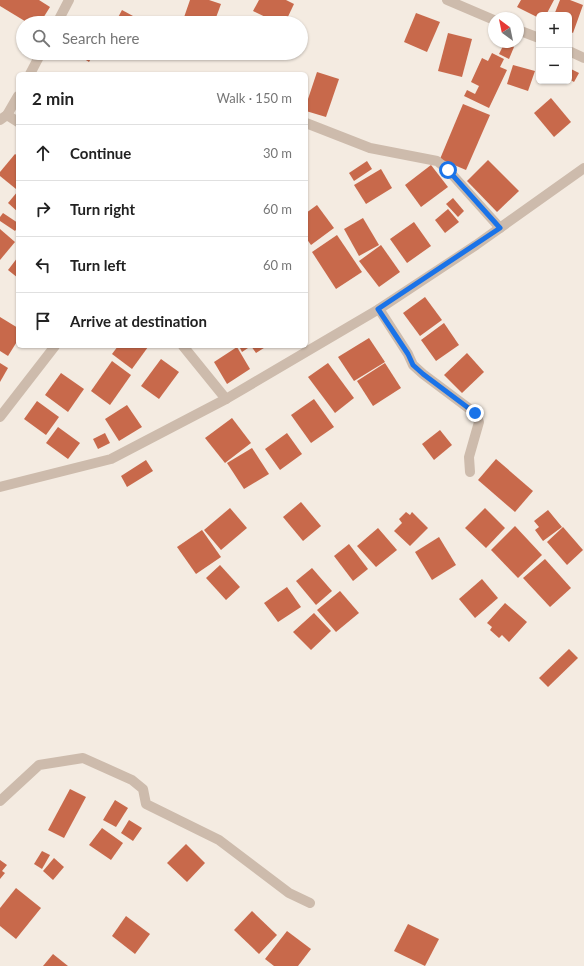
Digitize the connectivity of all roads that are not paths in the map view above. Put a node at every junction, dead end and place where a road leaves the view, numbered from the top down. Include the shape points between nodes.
1 (69, 0) edge
2 (447, 0) edge
3 (61, 16) edge
4 (488, 17) edge
5 (524, 32) edge
6 (536, 37) edge
7 (572, 52) edge
8 (584, 58) edge
9 (37, 60) edge
10 (31, 72) edge
11 (16, 99) edge
12 (4, 118) edge
13 (16, 121) edge
14 (308, 124) edge
15 (584, 168) edge
16 (500, 228) junction
17 (378, 309) junction
18 (53, 348) edge
19 (185, 348) edge
20 (226, 399) junction
21 (0, 417) edge
22 (470, 472) dead end
23 (0, 488) edge
24 (0, 801) edge
25 (310, 903) dead end

1 - 3 street
2 - 4 street
5 - 6 street
7 - 8 street
9 - 10 street
11 - 12 street
12 - 13 street
14 - 16 street via 370,148 437,161
15 - 16 street
16 - 17 street
17 - 20 street
17 - 22 street via 413,365 475,413 479,422 469,456
18 - 21 street
19 - 20 street
20 - 23 street via 110,459
24 - 25 street via 39,765 83,758 132,780 143,789 146,804 220,840 289,893

